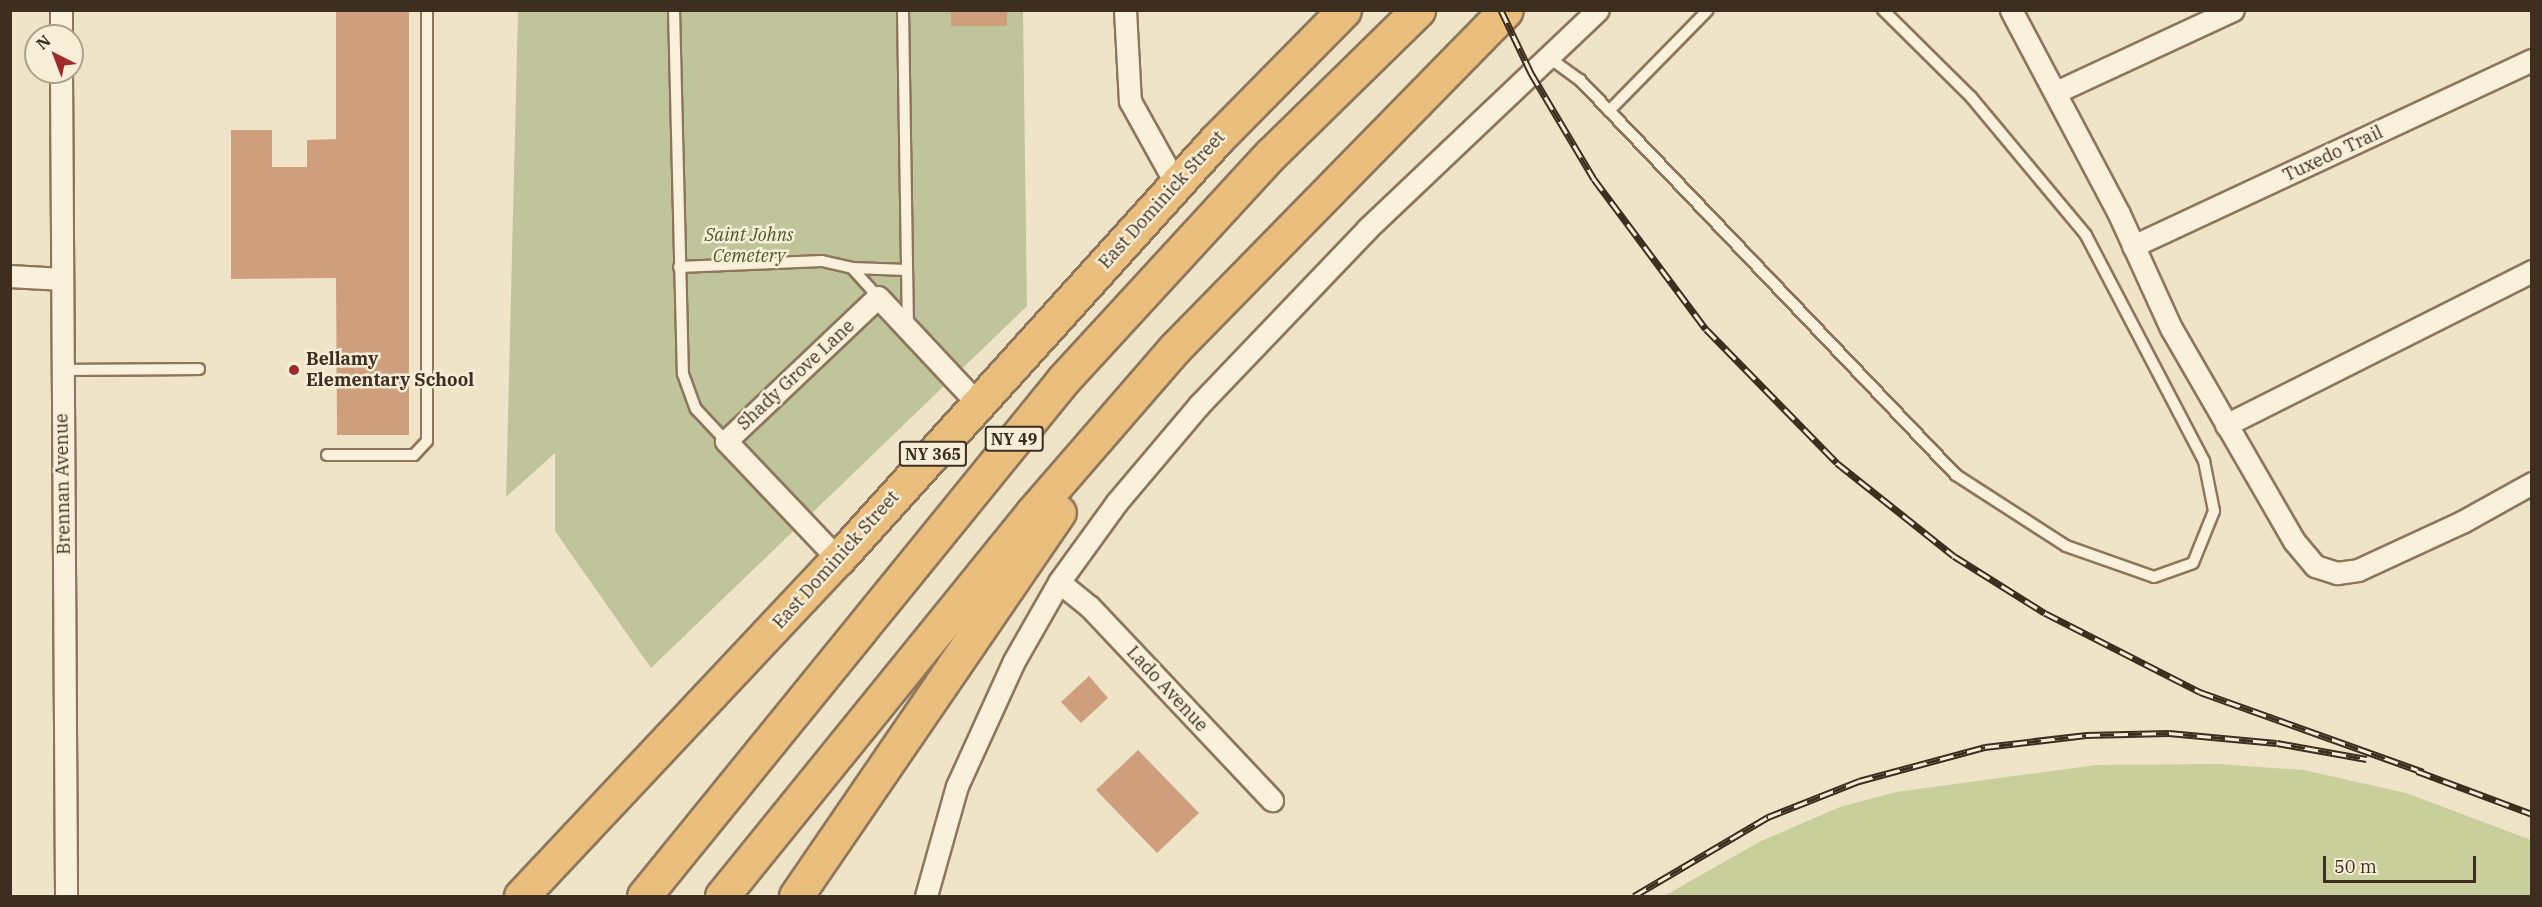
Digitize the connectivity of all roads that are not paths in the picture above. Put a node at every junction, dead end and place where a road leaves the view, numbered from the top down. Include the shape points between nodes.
1 (427, 10) edge
2 (674, 10) edge
3 (903, 10) edge
4 (1125, 10) edge
5 (1344, 10) edge
6 (1418, 10) edge
7 (1506, 10) edge
8 (1598, 10) edge
9 (1708, 10) edge
10 (1883, 10) edge
11 (2011, 10) edge
12 (2233, 10) edge
13 (1548, 57) junction
14 (2532, 60) edge
15 (61, 84) edge
16 (2056, 92) junction
17 (1609, 111) junction
18 (1176, 184) junction
19 (2133, 246) junction
20 (679, 267) junction
21 (852, 268) junction
22 (907, 270) junction
23 (2532, 271) edge
24 (10, 276) edge
25 (62, 279) junction
26 (878, 297) junction
27 (908, 328) junction
28 (1174, 349) junction
29 (199, 369) dead end
30 (62, 370) junction
31 (978, 404) junction
32 (2226, 425) junction
33 (726, 441) junction
34 (327, 456) dead end
35 (2532, 483) edge
36 (838, 559) junction
37 (1059, 582) junction
38 (1272, 800) dead end
39 (66, 897) edge
40 (521, 897) edge
41 (644, 897) edge
42 (722, 897) edge
43 (796, 897) edge
44 (926, 897) edge

1 - 34 lane via 427,441 414,455
2 - 20 lane
3 - 22 lane
4 - 18 street via 1131,101
5 - 18 highway, East Dominick Street / NY 365
6 - 41 highway, NY 49 via 1271,154 1063,380
7 - 28 highway
8 - 13 street
9 - 17 lane
10 - 17 lane via 1971,97 2086,235 2204,461 2214,511 2193,562 2154,577 2066,546 1956,475
11 - 16 street
12 - 16 street
13 - 17 lane
13 - 37 street via 1367,229 1199,405
14 - 19 street, Tuxedo Trail
15 - 25 street, Brennan Avenue
16 - 19 street
18 - 31 highway, East Dominick Street / NY 365
19 - 32 street via 2171,328
20 - 21 lane via 787,259
20 - 33 lane via 685,388
21 - 22 lane
21 - 26 lane
22 - 27 lane
23 - 32 street
24 - 25 street
25 - 30 street, Brennan Avenue
26 - 27 street
26 - 33 street, Shady Grove Lane
27 - 31 street
28 - 42 highway via 1032,513
28 - 43 highway
29 - 30 lane
30 - 39 street, Brennan Avenue
31 - 36 highway, East Dominick Street / NY 365
32 - 35 street via 2294,541 2314,566 2337,573 2358,570 2462,522
33 - 36 street, Shady Grove Lane
36 - 40 highway, East Dominick Street / NY 365
37 - 38 street, Lado Avenue via 1089,606
37 - 44 street via 972,748

